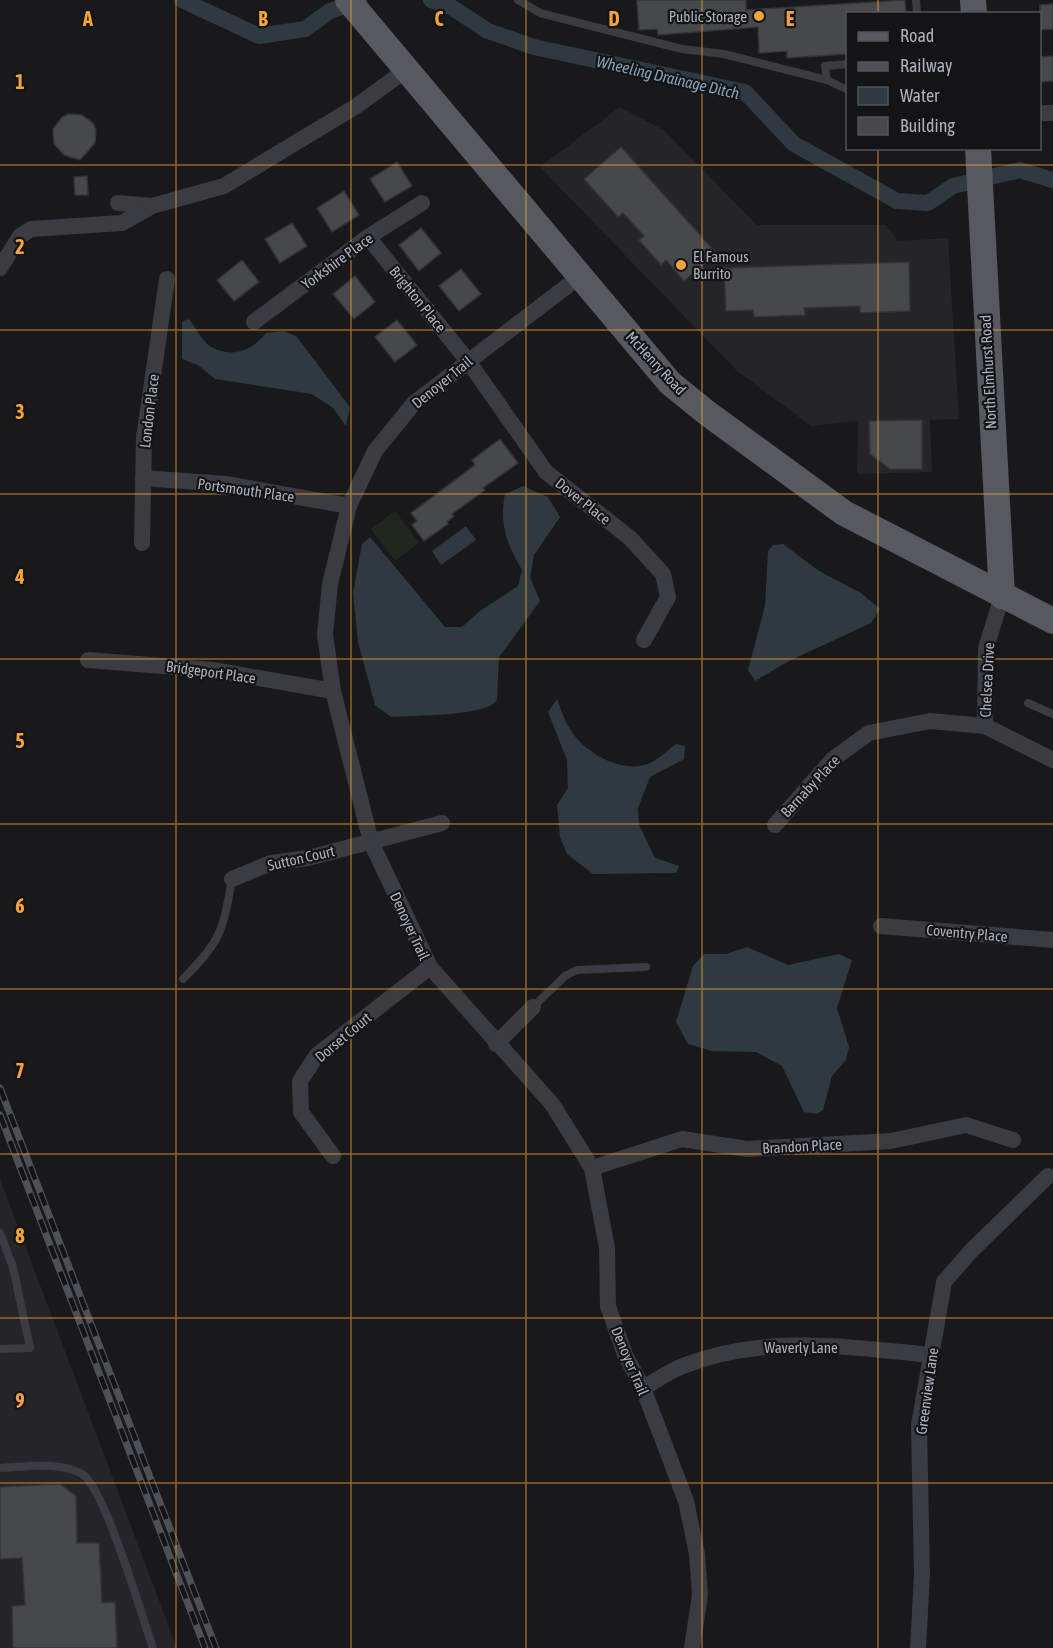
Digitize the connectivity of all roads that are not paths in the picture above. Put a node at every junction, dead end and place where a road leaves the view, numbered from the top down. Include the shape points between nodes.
1 (348, 0) edge
2 (518, 0) edge
3 (846, 64) edge
4 (406, 70) junction
5 (827, 80) junction
6 (846, 89) edge
7 (978, 150) edge
8 (118, 203) dead end
9 (422, 203) dead end
10 (152, 206) junction
11 (368, 237) junction
12 (0, 268) edge
13 (579, 277) junction
14 (167, 279) dead end
15 (254, 322) dead end
16 (468, 361) junction
17 (142, 478) junction
18 (349, 506) junction
19 (142, 543) dead end
20 (1002, 596) junction
21 (1053, 621) edge
22 (644, 640) dead end
23 (88, 660) dead end
24 (333, 691) junction
25 (1028, 703) dead end
26 (1053, 714) edge
27 (985, 726) junction
28 (1053, 760) edge
29 (442, 824) dead end
30 (775, 825) dead end
31 (371, 842) junction
32 (232, 879) joint
33 (881, 926) dead end
34 (1053, 940) edge
35 (430, 967) junction
36 (646, 967) dead end
37 (183, 979) dead end
38 (533, 1007) joint
39 (496, 1044) junction
40 (1013, 1140) dead end
41 (333, 1156) dead end
42 (592, 1168) junction
43 (1050, 1174) edge
44 (0, 1233) edge
45 (0, 1349) edge
46 (931, 1355) junction
47 (643, 1388) junction
48 (0, 1468) edge
49 (153, 1648) edge
50 (692, 1648) edge
51 (918, 1648) edge

1 - 4 main road, McHenry Road
2 - 5 lane via 540,13
3 - 5 lane via 825,66
4 - 10 street via 346,113 224,186
4 - 13 main road, McHenry Road
5 - 6 lane
7 - 20 main road, North Elmhurst Road
8 - 10 street
9 - 11 street, Yorkshire Place
10 - 12 street via 122,223 31,229 20,236
11 - 15 street, Yorkshire Place
11 - 16 street, Brighton Place
13 - 16 street, Denoyer Trail
13 - 20 main road, McHenry Road via 670,383 707,413 844,513
14 - 17 street, London Place via 144,438
16 - 18 street, Denoyer Trail via 414,403 375,451
16 - 22 street, Dover Place via 546,472 630,538 663,574 668,597
17 - 18 street, Portsmouth Place via 226,484
17 - 19 street, London Place
18 - 24 street, Denoyer Trail via 330,584 325,635
20 - 21 main road, McHenry Road
20 - 27 street, Chelsea Drive via 986,648
23 - 24 street, Bridgeport Place via 213,670
24 - 31 street, Denoyer Trail
25 - 26 lane
27 - 28 street, Chelsea Drive
27 - 30 street, Barnaby Place via 930,721 869,733 833,759
29 - 31 street, Sutton Court
31 - 32 street, Sutton Court via 271,863
31 - 35 street, Denoyer Trail
32 - 37 lane via 224,924 210,952
33 - 34 street, Coventry Place
35 - 39 street, Denoyer Trail
35 - 41 street, Dorset Court via 317,1055 300,1081 301,1112
36 - 38 lane via 577,970 565,976
38 - 39 street
39 - 42 street, Denoyer Trail via 552,1104
40 - 42 street, Brandon Place via 966,1125 891,1141 747,1149 682,1139
42 - 47 street, Denoyer Trail via 607,1248 608,1306 625,1355
43 - 46 street, Greenview Lane via 944,1282
44 - 45 lane via 13,1267 30,1348
46 - 47 street, Waverly Lane via 773,1345 719,1354 681,1366
46 - 51 street, Greenview Lane via 919,1425 922,1575
47 - 50 street, Denoyer Trail via 686,1501 697,1554 700,1595
48 - 49 lane via 62,1467 83,1474 91,1483

